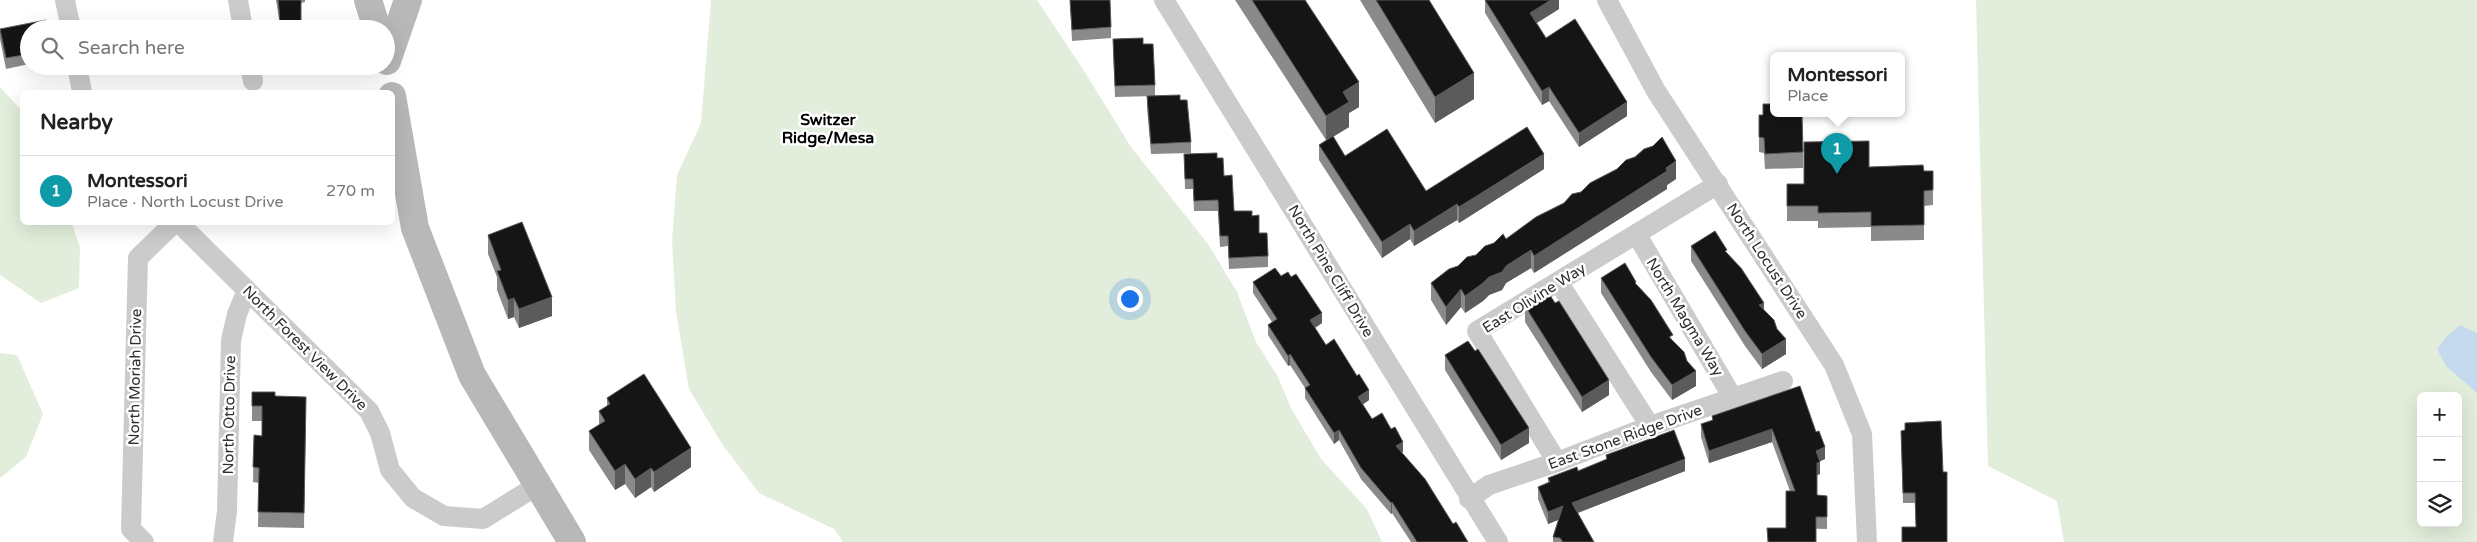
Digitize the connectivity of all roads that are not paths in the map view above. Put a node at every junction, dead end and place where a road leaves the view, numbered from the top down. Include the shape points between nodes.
1 (65, 0) edge
2 (238, 0) edge
3 (368, 0) edge
4 (386, 0) edge
5 (408, 0) edge
6 (1164, 0) edge
7 (1607, 0) edge
8 (69, 20) edge
9 (241, 20) edge
10 (374, 20) edge
11 (384, 20) edge
12 (395, 36) edge
13 (79, 75) edge
14 (389, 75) edge
15 (82, 90) edge
16 (391, 90) edge
17 (395, 110) edge
18 (1718, 184) junction
19 (174, 225) edge
20 (180, 225) edge
21 (1637, 235) junction
22 (1559, 283) junction
23 (247, 290) junction
24 (1783, 381) dead end
25 (1733, 398) junction
26 (1650, 426) junction
27 (1557, 462) junction
28 (538, 485) junction
29 (1470, 498) junction
30 (144, 542) edge
31 (223, 542) edge
32 (572, 542) edge
33 (1498, 542) edge
34 (1867, 542) edge

1 - 8 street
2 - 9 street
3 - 10 street
4 - 11 street
5 - 12 street
6 - 29 street, North Pine Cliff Drive
7 - 18 street, North Locust Drive via 1656,91
13 - 15 street
14 - 16 street
17 - 28 street via 418,235 472,375
18 - 21 street, East Olivine Way
18 - 34 street, North Locust Drive via 1837,373 1862,434
19 - 30 street, North Moriah Drive via 138,258 131,529
20 - 23 street, North Forest View Drive
21 - 22 street, East Olivine Way
21 - 25 street, North Magma Way
22 - 26 street
22 - 27 street, East Olivine Way via 1477,331
23 - 28 street, North Forest View Drive via 369,411 380,433 390,470 413,498 444,516 483,519
23 - 31 street, North Otto Drive via 231,340 227,511
24 - 25 street, East Stone Ridge Drive
25 - 26 street, East Stone Ridge Drive
26 - 27 street, East Stone Ridge Drive
27 - 29 street, East Stone Ridge Drive via 1489,485
28 - 32 street
29 - 33 street, North Pine Cliff Drive

